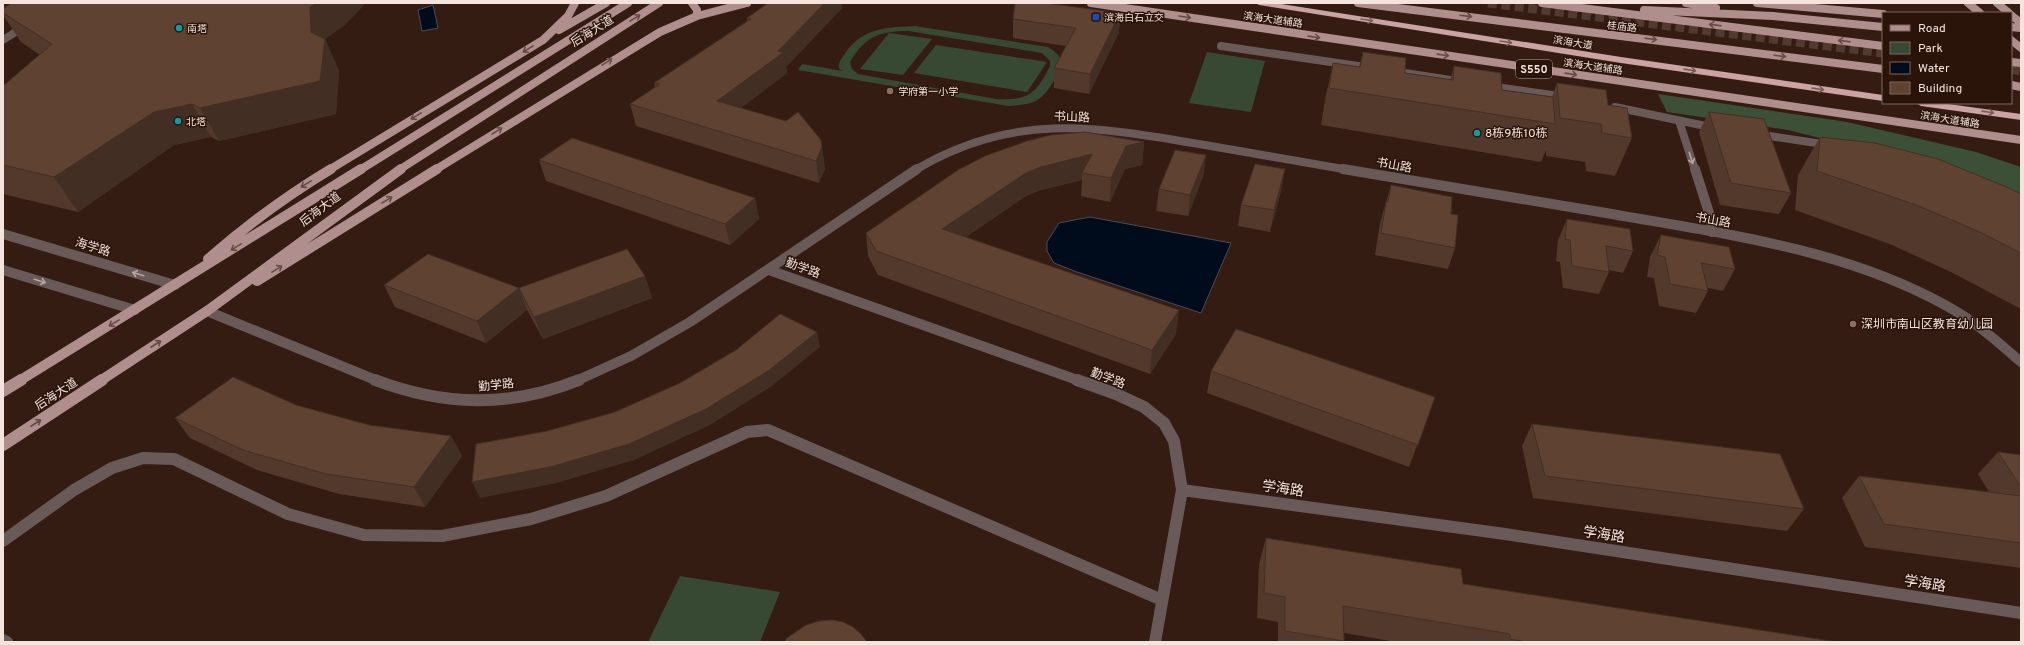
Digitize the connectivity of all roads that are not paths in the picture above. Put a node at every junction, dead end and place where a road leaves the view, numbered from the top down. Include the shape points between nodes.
1 (575, 3) edge
2 (606, 3) edge
3 (628, 3) edge
4 (659, 3) edge
5 (692, 3) edge
6 (747, 3) edge
7 (1091, 3) edge
8 (1259, 3) edge
9 (1358, 3) edge
10 (1542, 3) edge
11 (1686, 3) edge
12 (1757, 3) edge
13 (1968, 3) edge
14 (1997, 3) edge
15 (1567, 6) junction
16 (1979, 12) edge
17 (2007, 12) edge
18 (1882, 14) edge
19 (697, 16) junction
20 (1773, 16) junction
21 (2012, 16) edge
22 (28, 23) edge
23 (2021, 23) edge
24 (1882, 27) edge
25 (3, 40) edge
26 (543, 40) junction
27 (2015, 40) edge
28 (1221, 46) dead end
29 (1882, 46) edge
30 (2021, 48) edge
31 (1882, 69) edge
32 (1882, 98) edge
33 (1576, 99) edge
34 (1928, 104) edge
35 (1605, 105) edge
36 (2021, 117) edge
37 (1679, 120) junction
38 (1725, 129) edge
39 (1748, 133) edge
40 (1976, 134) junction
41 (2021, 140) edge
42 (2021, 145) edge
43 (1841, 148) edge
44 (1712, 232) junction
45 (3, 234) edge
46 (3, 270) edge
47 (770, 270) junction
48 (189, 276) junction
49 (175, 285) junction
50 (135, 310) junction
51 (207, 311) junction
52 (2021, 362) edge
53 (3, 391) edge
54 (3, 445) edge
55 (1182, 490) junction
56 (3, 541) edge
57 (1162, 600) junction
58 (2021, 613) edge
59 (3, 640) edge
60 (7, 642) edge
61 (1155, 642) edge

1 - 26 main road via 568,16
2 - 26 main road
3 -> 48 main road, 后海大道
51 -> 4 main road, 后海大道 via 353,201 413,160
5 - 19 main road via 697,10
6 - 19 main road
7 -> 40 main road, 滨海大道辅路 / S550
8 -> 32 highway, 滨海大道 / S550
9 -> 31 main road, 桂庙路
10 - 15 main road
11 - 20 main road
12 - 18 main road
13 - 16 main road
14 - 17 main road
15 - 20 main road
29 -> 15 main road, 桂庙路
51 -> 19 main road via 614,58 660,32
20 - 24 main road
21 - 23 main road
22 - 25 street
26 -> 48 main road via 291,193 248,224
27 - 30 main road
28 - 33 street
34 -> 36 highway
35 - 37 street
37 - 38 street
37 -> 44 street via 1711,219
39 - 43 street
40 - 41 main road, 滨海大道辅路 / S550
40 - 42 main road
44 - 47 street, 书山路 via 1157,137 1077,128 1044,128 983,138 932,159 908,173
44 - 52 street, 书山路 via 1801,250 1856,265 1905,284 1948,306 1987,332
49 -> 45 street, 海学路
46 -> 50 street
47 - 51 street, 勤学路 via 665,340 612,367 572,384 517,397 468,401 425,396 383,384
47 - 55 street, 勤学路 via 1116,394 1144,407 1164,423 1174,441
48 - 49 main road, 后海大道
49 - 50 main road, 后海大道
50 -> 53 main road, 后海大道
54 -> 51 main road, 后海大道
55 - 57 street, 勤学路
55 - 58 street, 学海路 via 1505,534
56 - 57 street via 74,490 112,468 143,458 174,459 288,514 364,535 442,536 531,520 606,496 747,432 768,430
57 - 61 street, 勤学路
59 - 60 street

